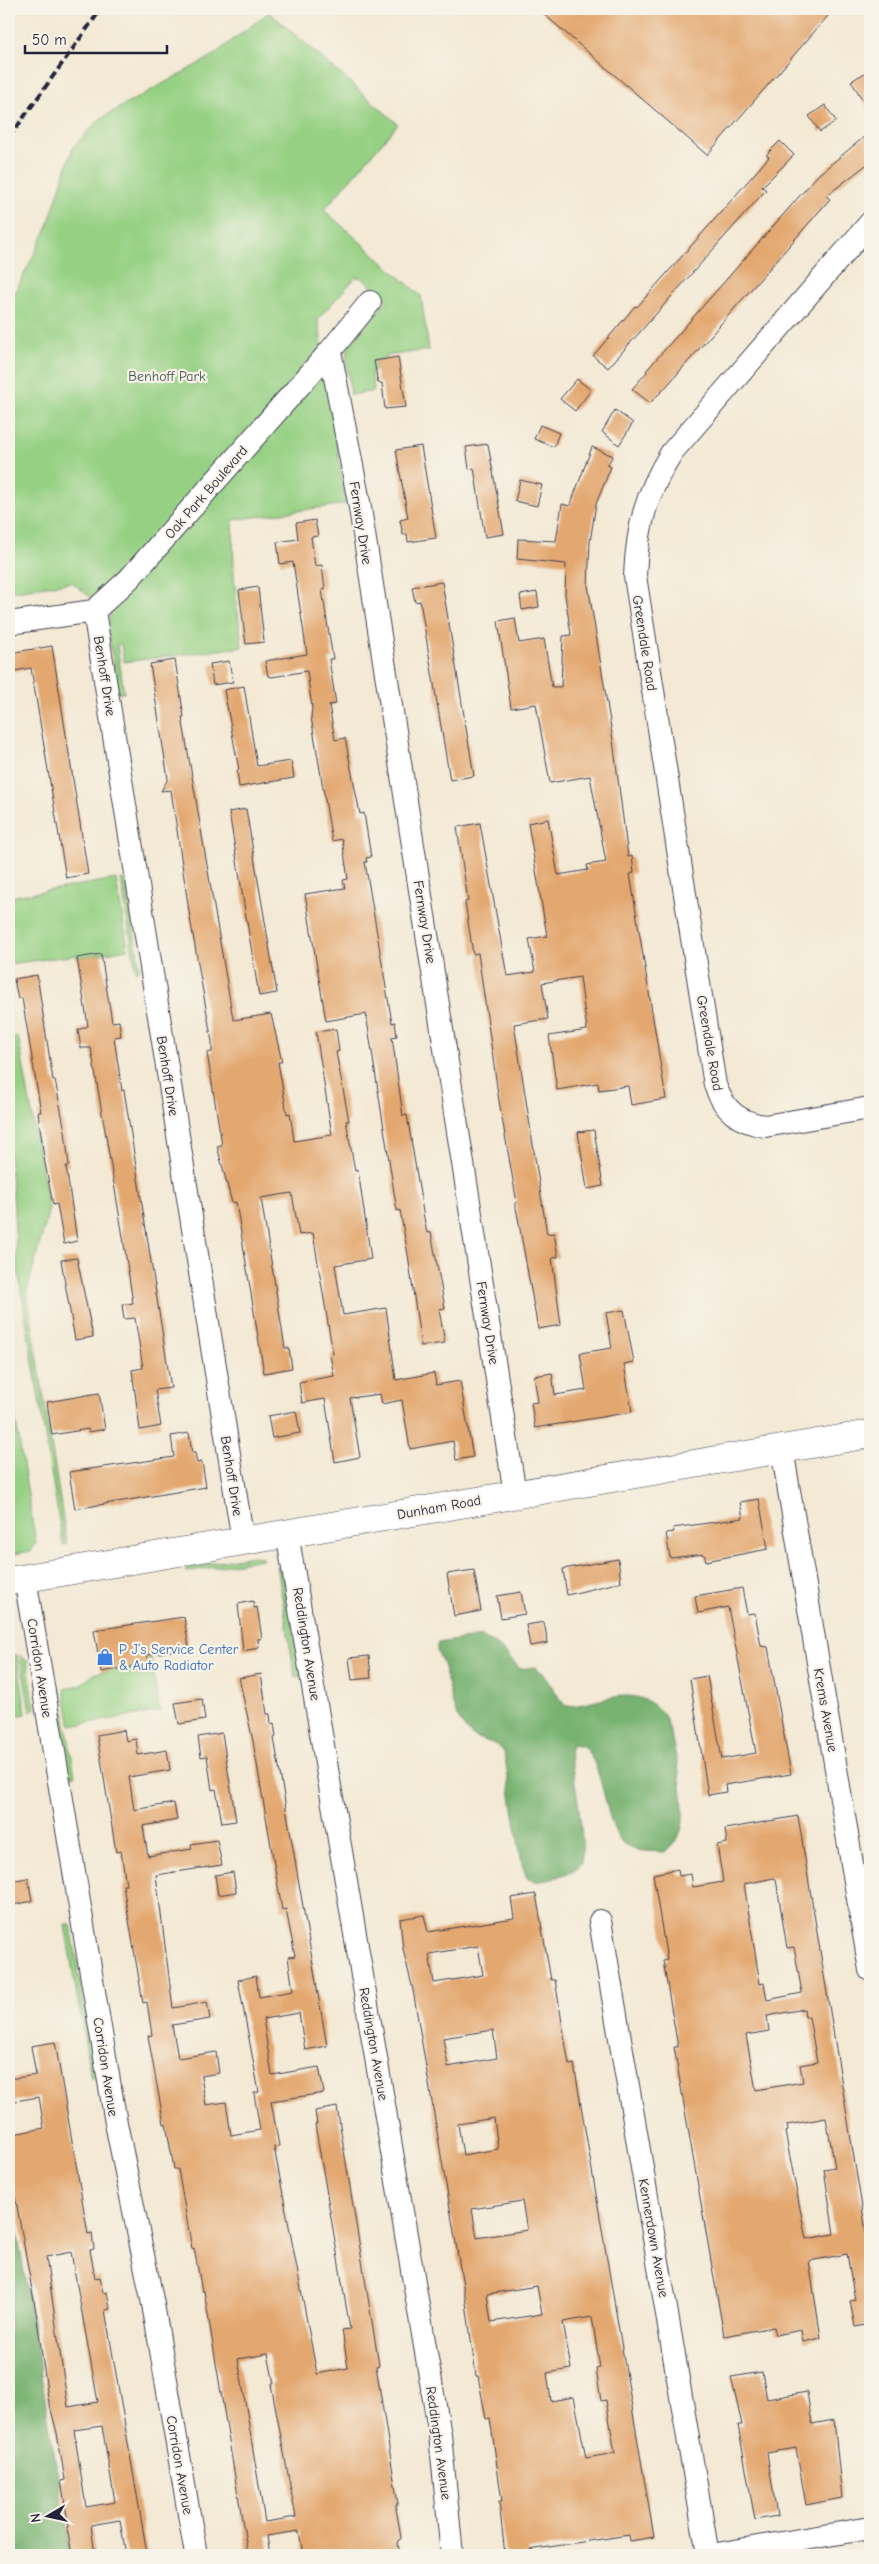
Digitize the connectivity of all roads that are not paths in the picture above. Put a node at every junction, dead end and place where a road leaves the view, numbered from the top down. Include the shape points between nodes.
1 (870, 223) edge
2 (370, 302) dead end
3 (330, 351) junction
4 (94, 612) junction
5 (9, 623) edge
6 (870, 1108) edge
7 (870, 1434) edge
8 (782, 1449) junction
9 (516, 1494) junction
10 (287, 1533) junction
11 (243, 1541) junction
12 (17, 1579) edge
13 (600, 1920) dead end
14 (870, 1970) edge
15 (870, 2528) edge
16 (196, 2555) edge
17 (452, 2555) edge
18 (710, 2555) edge

1 - 6 street, Greendale Road via 672,452 659,473 640,521 635,576 715,1085 721,1100 729,1111 750,1124 765,1126
2 - 3 street, Oak Park Boulevard
3 - 4 street, Oak Park Boulevard via 129,579
3 - 9 street, Fernway Drive via 359,502
4 - 5 street
4 - 11 street, Benhoff Drive
7 - 8 street, Dunham Road
8 - 9 street, Dunham Road
8 - 14 street, Krems Avenue
9 - 10 street, Dunham Road
10 - 11 street, Dunham Road
10 - 17 street, Reddington Avenue via 440,2435
11 - 12 street, Dunham Road
12 - 16 street, Corridon Avenue via 126,2180 150,2287
13 - 18 street, Kennerdown Avenue
15 - 18 street

